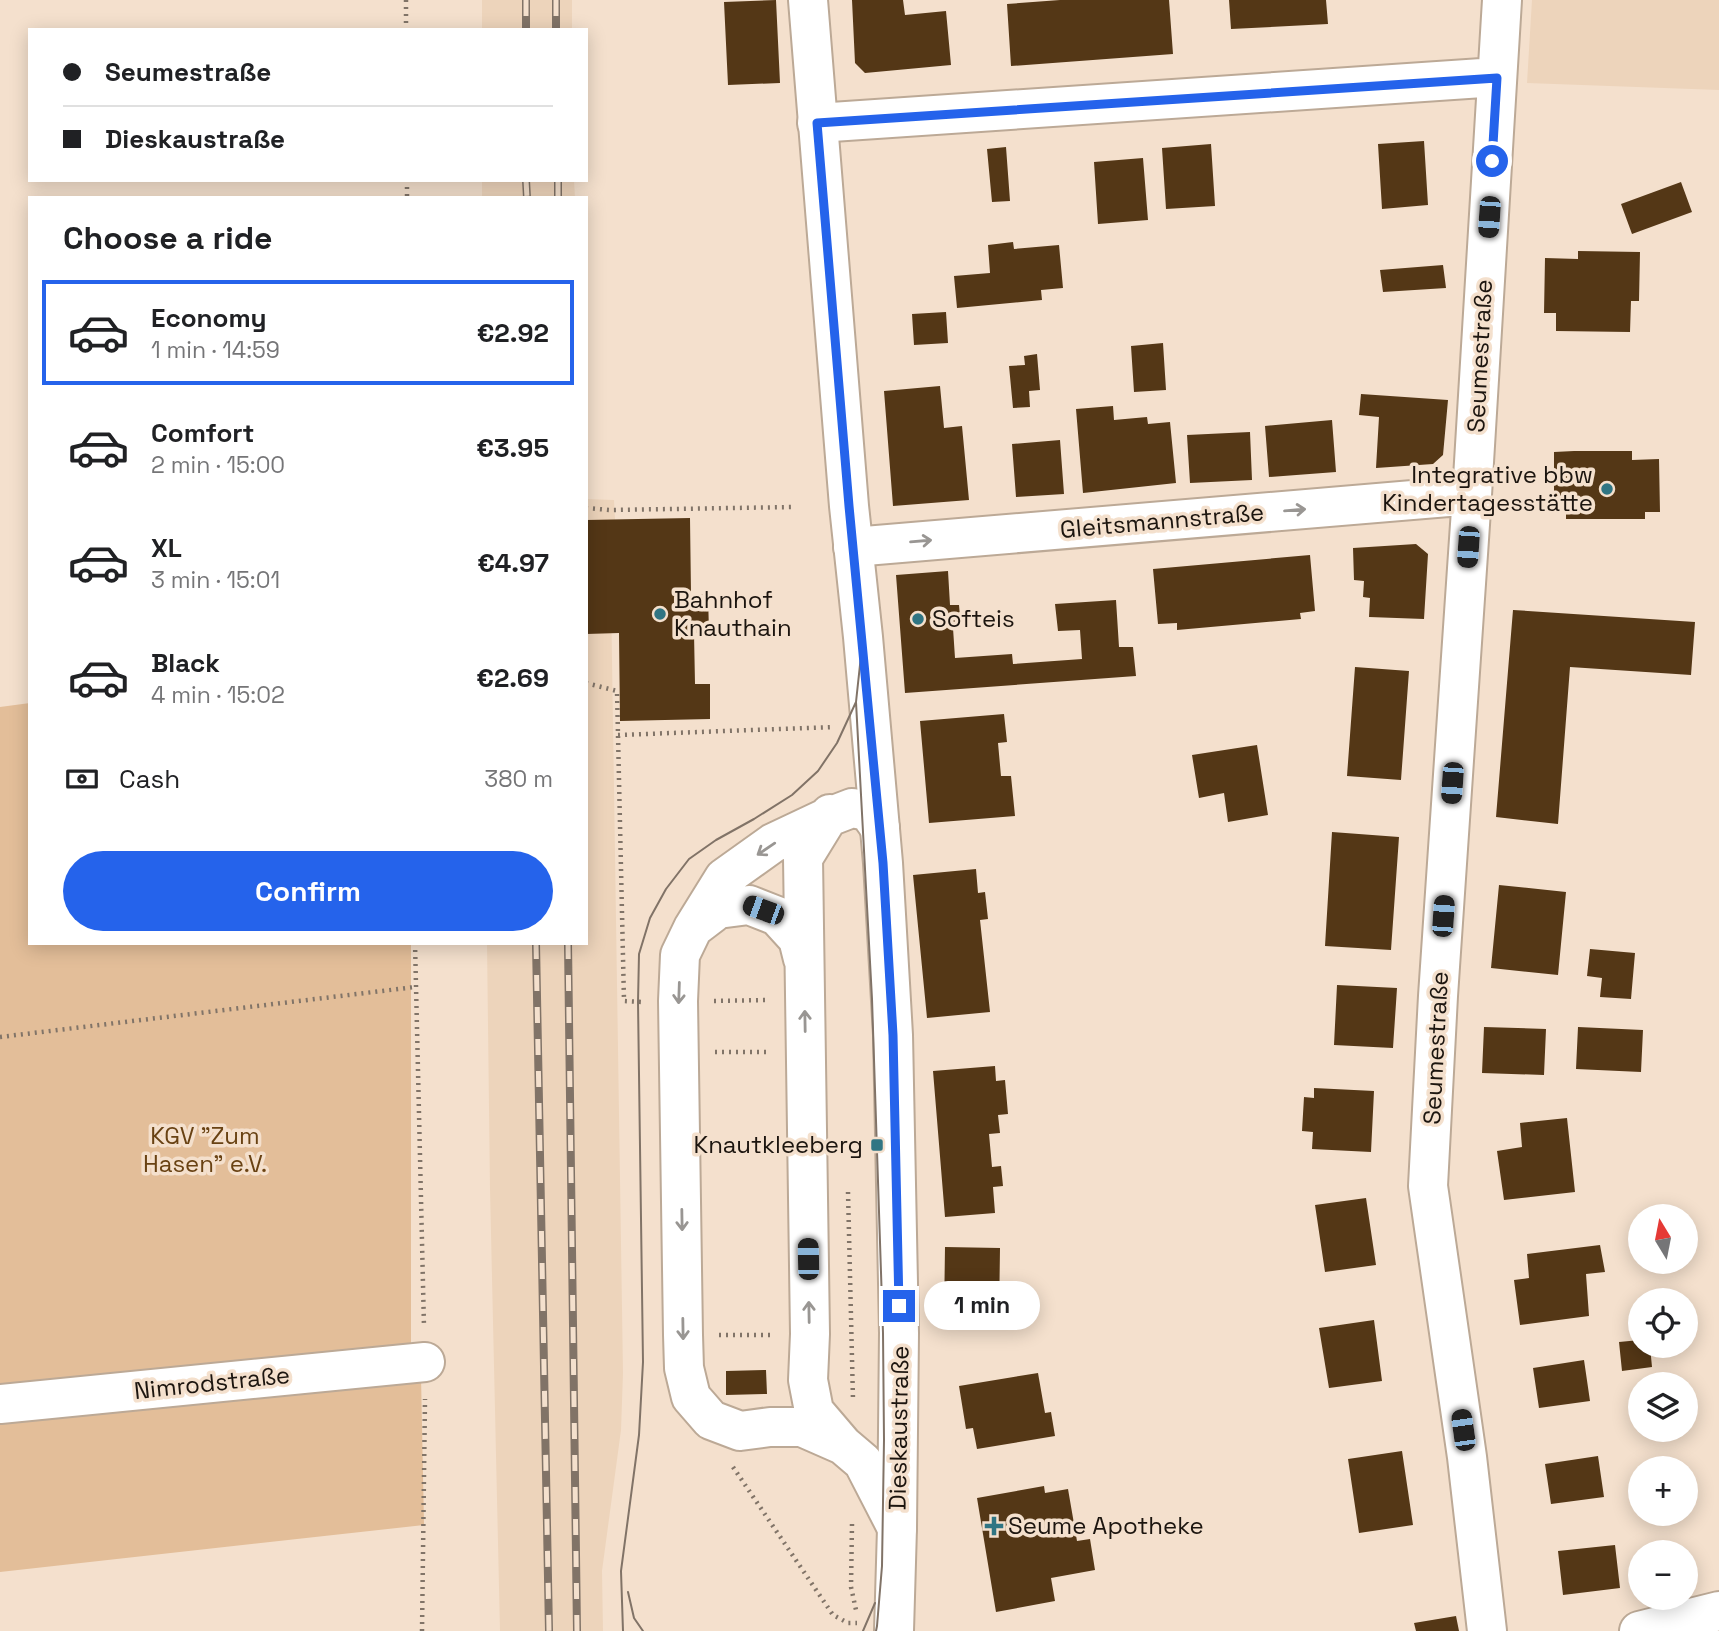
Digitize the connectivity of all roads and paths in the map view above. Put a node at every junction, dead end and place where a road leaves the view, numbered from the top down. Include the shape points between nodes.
1 (406, 0) edge
2 (808, 0) edge
3 (1502, 0) edge
4 (406, 28) edge
5 (1497, 78) junction
6 (817, 123) junction
7 (1472, 495) junction
8 (794, 507) dead end
9 (588, 508) edge
10 (853, 547) junction
11 (588, 684) edge
12 (834, 727) dead end
13 (618, 735) junction
14 (875, 766) junction
15 (827, 817) junction
16 (880, 828) junction
17 (694, 928) junction
18 (415, 945) edge
19 (805, 968) junction
20 (415, 987) junction
21 (769, 1000) dead end
22 (714, 1001) dead end
23 (647, 1002) dead end
24 (0, 1037) edge
25 (715, 1052) dead end
26 (770, 1052) dead end
27 (852, 1321) dead end
28 (718, 1335) dead end
29 (774, 1335) dead end
30 (425, 1362) junction
31 (808, 1380) junction
32 (0, 1404) edge
33 (853, 1409) dead end
34 (711, 1420) junction
35 (770, 1427) junction
36 (843, 1445) junction
37 (852, 1523) dead end
38 (898, 1528) junction
39 (1719, 1611) edge
40 (876, 1627) edge
41 (422, 1631) edge
42 (860, 1631) edge
43 (1487, 1631) edge
44 (1639, 1631) edge

1 - 4 path
2 - 6 street, Dieskaustraße
3 - 5 street, Seumestraße
5 - 6 street
5 - 7 street, Seumestraße
6 - 10 street, Dieskaustraße
10 -> 7 street, Gleitsmannstraße
7 - 43 street, Seumestraße via 1428,1186
8 - 9 path
10 - 14 street, Dieskaustraße
11 - 13 path via 617,691
12 - 13 path
13 - 23 path via 624,1001
14 - 15 street
14 - 16 street, Dieskaustraße
15 - 16 street via 852,808 867,811
15 -> 17 street via 773,843 724,878
15 - 19 street via 803,858
16 - 38 street, Dieskaustraße via 894,1062 900,1333
17 - 19 street via 718,909 749,905 777,916 798,939
17 -> 34 street via 680,956 678,1001 684,1368 691,1397
18 - 20 path
31 -> 19 street
20 - 24 path
20 - 30 path
21 - 22 path
25 - 26 path
27 - 33 path
28 - 29 path
30 - 32 street, Nimrodstraße
30 - 41 path
31 - 35 street via 795,1408
31 - 36 street via 814,1411
34 - 35 street via 740,1431
34 - 40 path via 718,1444 833,1615 848,1623
35 - 36 street via 802,1427
36 - 38 street via 863,1462
37 - 40 path via 851,1587
38 - 40 street, Dieskaustraße
39 - 44 street
40 - 42 path

